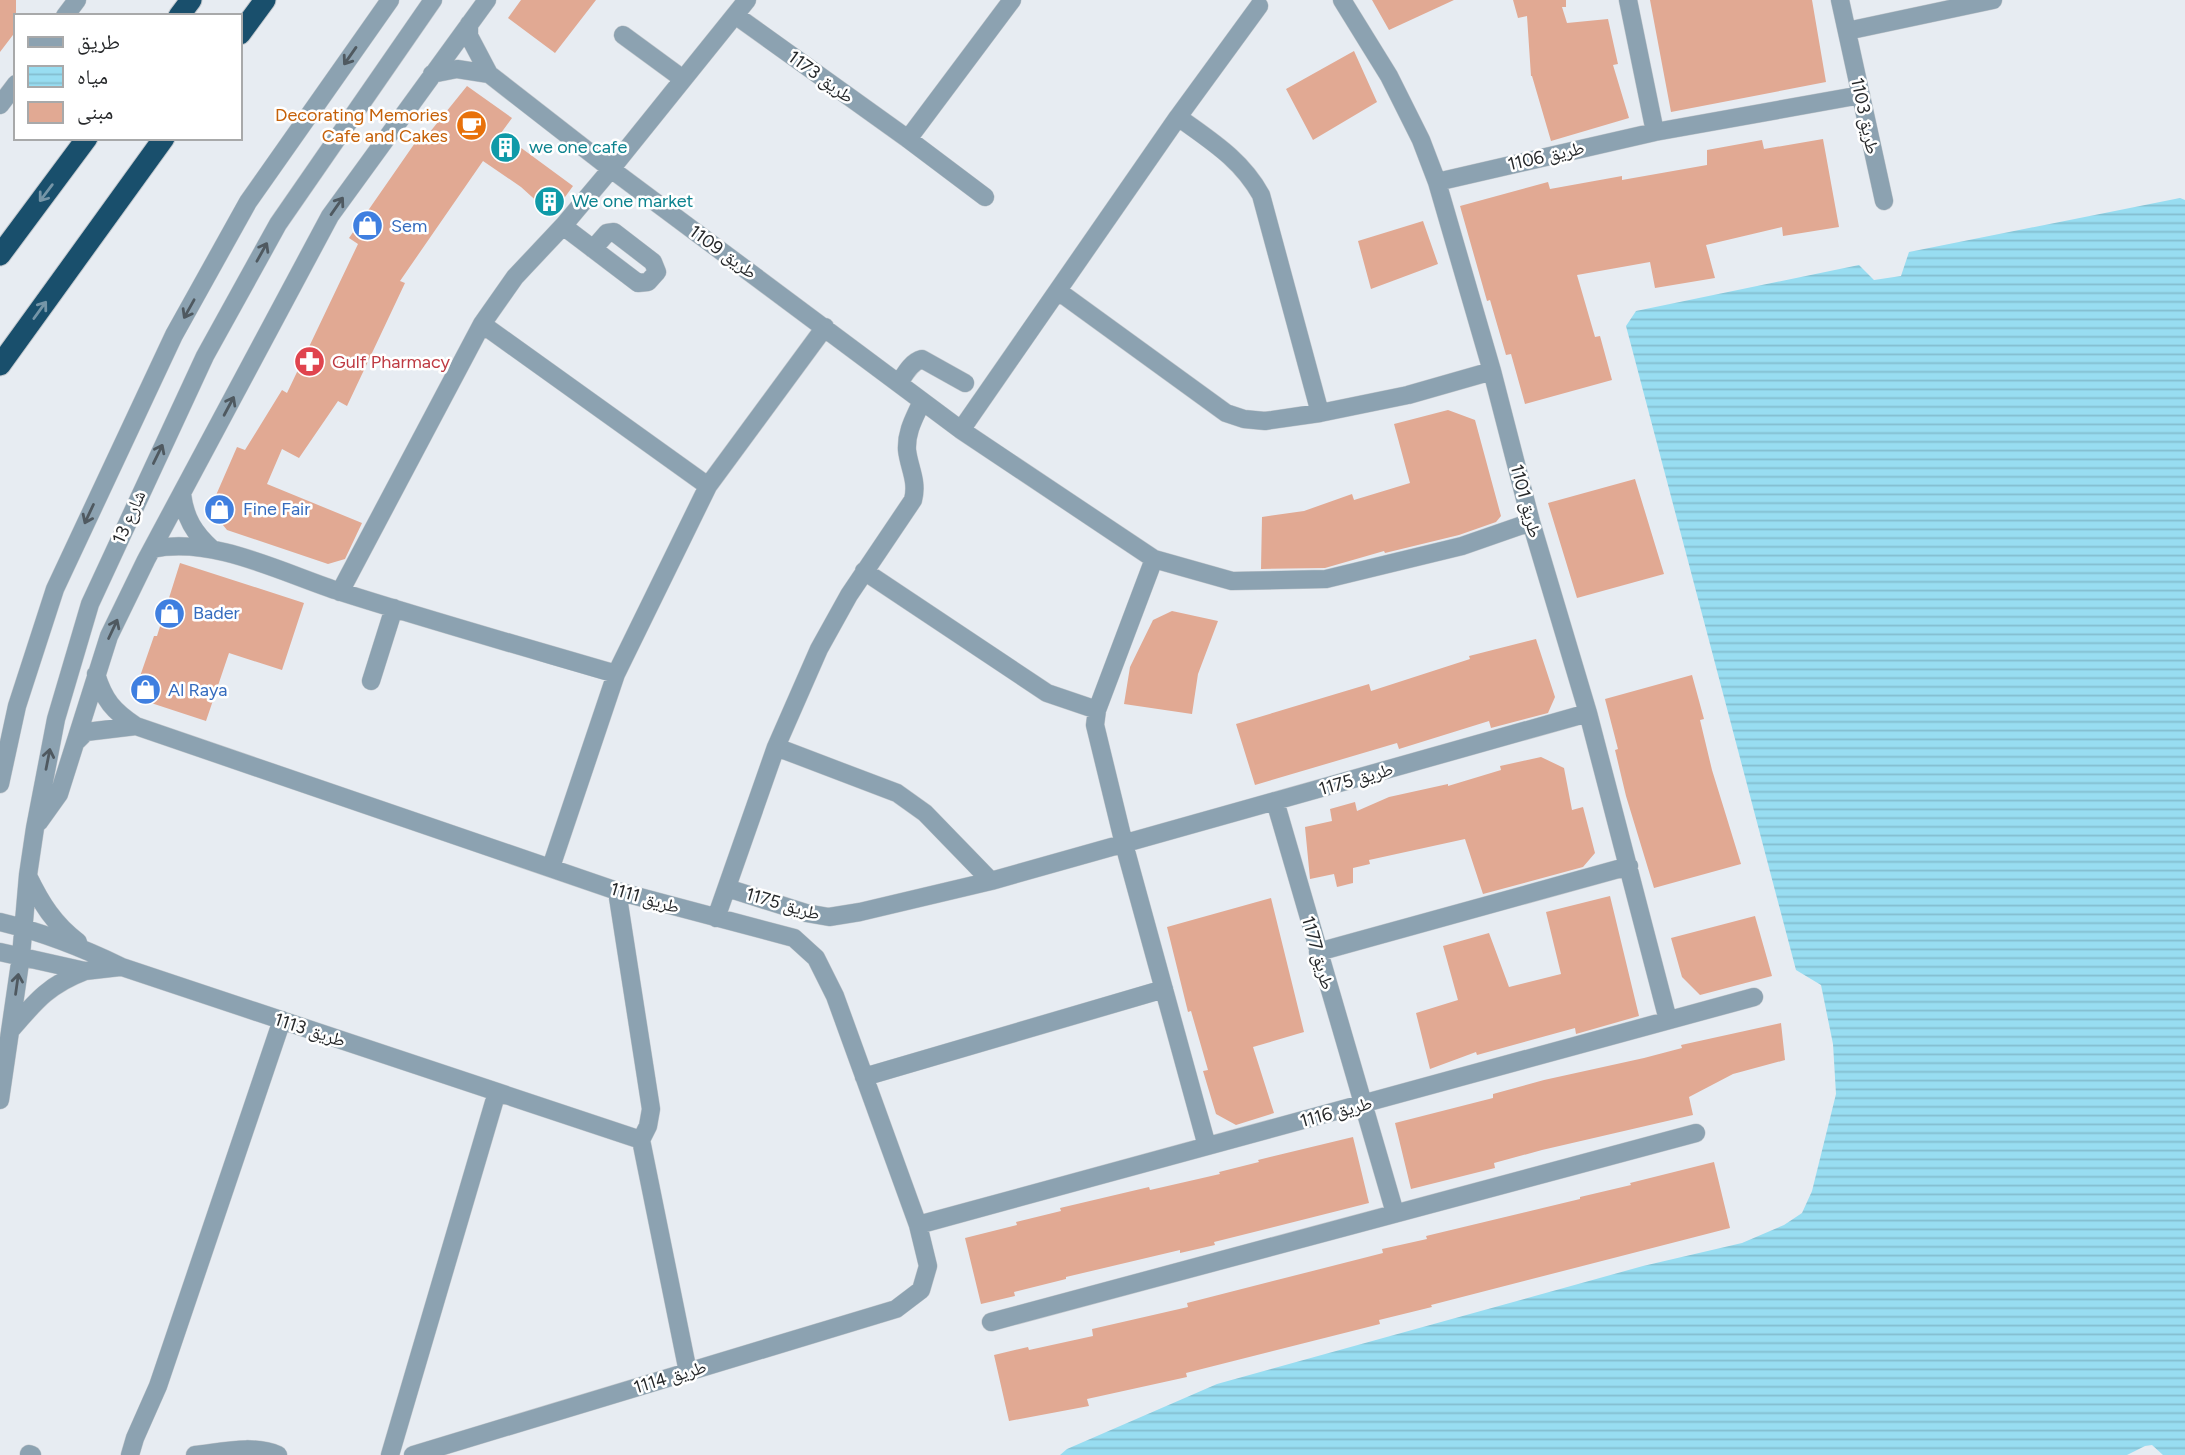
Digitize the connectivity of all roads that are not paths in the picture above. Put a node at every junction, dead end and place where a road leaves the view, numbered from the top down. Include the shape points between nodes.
1 (265, 0) edge
2 (390, 0) edge
3 (433, 0) edge
4 (487, 0) edge
5 (747, 0) edge
6 (1012, 0) edge
7 (1342, 0) edge
8 (1628, 0) edge
9 (1840, 0) edge
10 (1993, 0) edge
11 (1259, 6) dead end
12 (735, 15) junction
13 (469, 24) junction
14 (242, 31) edge
15 (1847, 31) junction
16 (623, 35) dead end
17 (432, 74) junction
18 (489, 74) junction
19 (683, 79) junction
20 (14, 87) edge
21 (1861, 96) junction
22 (0, 105) edge
23 (1178, 117) junction
24 (1655, 132) junction
25 (908, 139) junction
26 (86, 140) edge
27 (163, 140) edge
28 (611, 169) junction
29 (1437, 182) junction
30 (985, 197) dead end
31 (1884, 201) dead end
32 (564, 226) junction
33 (593, 249) dead end
34 (0, 255) edge
35 (1058, 291) junction
36 (482, 324) junction
37 (825, 327) junction
38 (0, 365) edge
39 (1492, 371) junction
40 (899, 383) junction
41 (965, 383) dead end
42 (922, 401) junction
43 (1321, 412) junction
44 (961, 430) junction
45 (708, 486) junction
46 (181, 494) junction
47 (1531, 522) junction
48 (152, 549) junction
49 (212, 549) junction
50 (1154, 559) junction
51 (864, 571) junction
52 (340, 592) junction
53 (394, 608) junction
54 (96, 674) junction
55 (616, 674) junction
56 (371, 681) dead end
57 (1097, 710) junction
58 (1588, 713) junction
59 (136, 726) junction
60 (76, 742) junction
61 (776, 747) junction
62 (0, 784) edge
63 (1275, 801) junction
64 (35, 828) junction
65 (1124, 844) junction
66 (1629, 866) junction
67 (551, 867) junction
68 (28, 875) junction
69 (991, 881) junction
70 (727, 888) junction
71 (617, 891) junction
72 (716, 918) junction
73 (0, 922) edge
74 (23, 927) junction
75 (0, 952) edge
76 (1318, 952) junction
77 (92, 953) junction
78 (21, 956) junction
79 (122, 967) junction
80 (85, 971) junction
81 (1164, 989) junction
82 (1754, 998) dead end
83 (282, 1020) junction
84 (1668, 1020) junction
85 (10, 1031) junction
86 (864, 1077) junction
87 (497, 1092) junction
88 (0, 1100) edge
89 (1362, 1104) junction
90 (1696, 1133) dead end
91 (641, 1140) junction
92 (1207, 1146) junction
93 (1395, 1213) junction
94 (918, 1225) junction
95 (921, 1290) joint
96 (991, 1322) dead end
97 (688, 1372) junction
98 (136, 1454) edge
99 (195, 1455) edge
100 (278, 1455) edge
101 (390, 1455) edge
102 (413, 1455) edge

1 - 14 highway
2 -> 62 street, شارع 13 via 248,202 174,335 55,589 17,706
64 -> 3 street, شارع 13 via 56,719 90,604 205,356 278,224
4 - 13 street
5 - 12 street
6 - 25 street
7 - 29 street, طريق 1101 via 1389,76
8 - 24 street
9 - 15 street, طريق 1103
10 - 15 street
11 - 23 street
12 - 19 street
12 - 25 street, طريق 1173
13 - 17 street
13 - 18 street, طريق 1109 via 469,36
15 - 21 street, طريق 1103
16 - 19 street
17 - 18 street via 457,69
46 -> 17 street via 330,216
18 - 28 street, طريق 1109
19 - 28 street
20 - 22 street
21 - 24 street, طريق 1106
21 - 31 street, طريق 1103
23 - 35 street
23 - 43 street via 1238,162 1262,195
24 - 29 street, طريق 1106
25 - 30 street, طريق 1173
26 -> 34 highway
38 -> 27 highway
28 - 32 street
28 - 37 street, طريق 1109
29 - 39 street, طريق 1101
32 - 33 street
32 - 36 street via 516,277
35 - 43 street via 1226,412 1265,421
35 - 44 street
36 - 45 street
36 - 52 street
37 - 40 street, طريق 1109
37 - 45 street
39 - 43 street via 1408,395
39 - 47 street, طريق 1101
40 - 41 street via 922,359
40 - 42 street, طريق 1109
42 - 44 street, طريق 1109
42 - 51 street via 907,441 916,482 913,500
44 - 50 street, طريق 1109
45 - 55 street
46 - 48 street
46 - 49 street via 190,525
47 - 50 street, طريق 1109 via 1462,546 1326,579 1232,581
47 - 58 street, طريق 1101
48 - 49 street via 188,545
54 -> 48 street via 109,636
49 - 52 street
50 - 57 street
51 - 57 street via 1047,693
51 - 61 street via 819,649
52 - 53 street
53 - 55 street
53 - 56 street
54 - 59 street, طريق 1111 via 102,694 117,713
54 - 60 street
55 - 67 street
57 - 65 street via 1097,740
58 - 63 street, طريق 1175
58 - 66 street, طريق 1101
59 - 60 street, طريق 1111 via 86,732
59 - 67 street, طريق 1111
60 - 64 street via 59,794
61 - 69 street via 897,793 925,813
61 - 70 street
63 - 65 street, طريق 1175
63 - 76 street, طريق 1177
64 - 68 street, شارع 13
65 - 69 street, طريق 1175
65 - 81 street
66 - 76 street
66 - 84 street, طريق 1101
67 - 71 street, طريق 1111
68 - 74 street, شارع 13
68 - 77 street via 43,907 62,930
69 - 70 street, طريق 1175 via 829,917
70 - 72 street
71 - 72 street, طريق 1111
71 - 91 street via 651,1109
72 - 86 street, طريق 1111 via 794,938 816,958
73 - 74 street, طريق 1113
74 - 77 street, طريق 1113
74 - 78 street, شارع 13
75 - 78 street, طريق 1113
76 - 89 street, طريق 1177
77 - 79 street, طريق 1113
78 - 80 street, طريق 1113
85 -> 78 street, شارع 13
79 - 80 street, طريق 1113
79 - 83 street, طريق 1113
80 - 85 street via 61,980 37,999
81 - 86 street
81 - 92 street
82 - 84 street, طريق 1116
83 - 87 street, طريق 1113
83 - 98 street
84 - 89 street, طريق 1116
85 - 88 street, شارع 13
86 - 94 street, طريق 1111
87 - 91 street, طريق 1113
87 - 101 street
89 - 92 street, طريق 1116
89 - 93 street, طريق 1177
90 - 93 street
91 - 97 street
92 - 94 street, طريق 1116
93 - 96 street
94 - 95 street, طريق 1111 via 928,1266
95 - 97 street, طريق 1114 via 896,1309
97 - 102 street, طريق 1114
99 - 100 street via 251,1450

